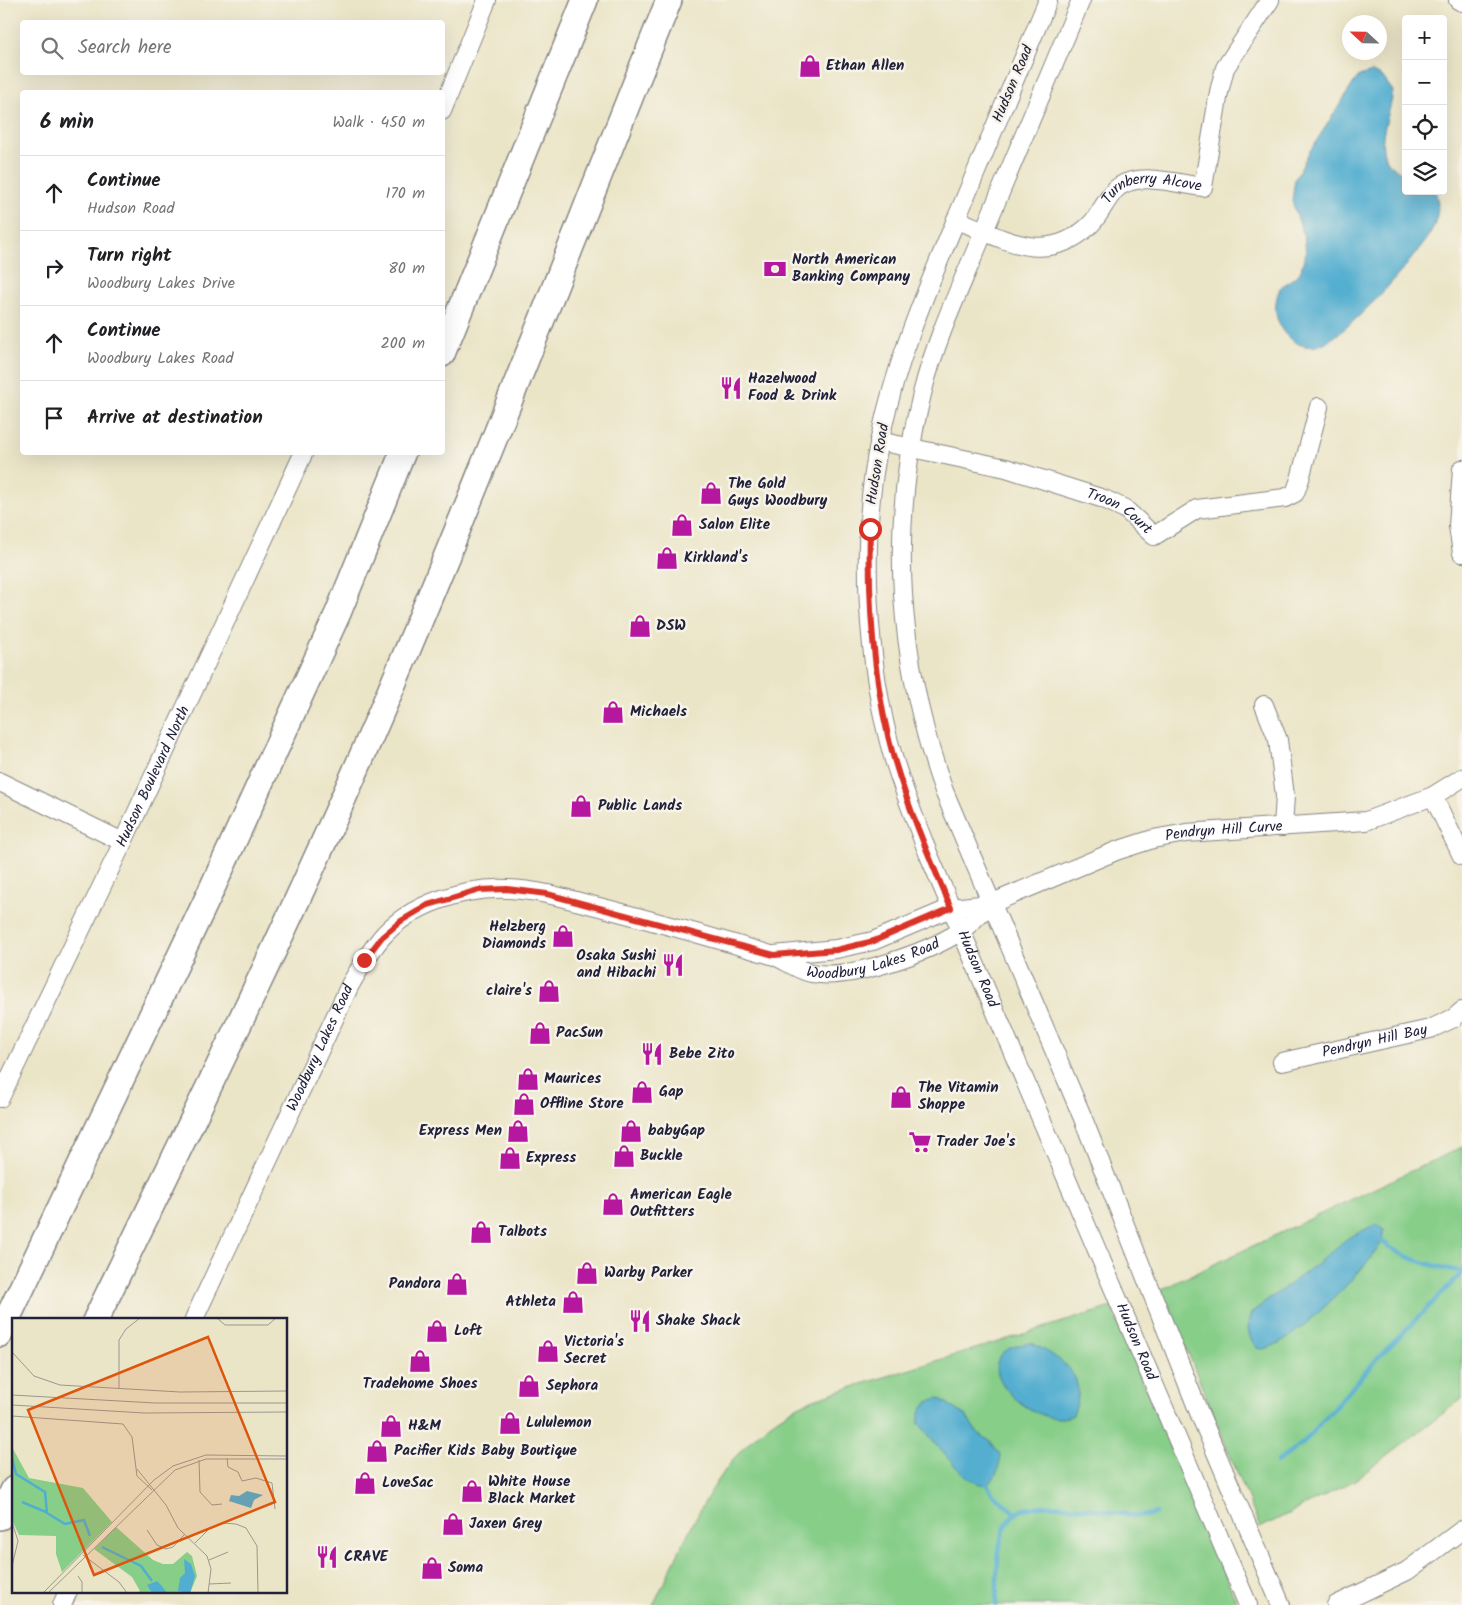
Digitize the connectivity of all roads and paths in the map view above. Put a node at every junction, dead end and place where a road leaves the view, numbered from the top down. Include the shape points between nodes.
1 (486, 0) edge
2 (585, 0) edge
3 (669, 0) edge
4 (1048, 0) edge
5 (1082, 0) edge
6 (1270, 0) edge
7 (1458, 0) edge
8 (1462, 2) edge
9 (445, 103) edge
10 (956, 219) junction
11 (984, 231) junction
12 (445, 347) edge
13 (1319, 407) dead end
14 (879, 441) junction
15 (910, 448) junction
16 (303, 455) edge
17 (402, 455) edge
18 (1462, 469) edge
19 (1462, 553) edge
20 (1264, 705) dead end
21 (1462, 778) edge
22 (0, 782) edge
23 (1433, 796) junction
24 (1283, 826) junction
25 (123, 842) junction
26 (1462, 856) edge
27 (990, 904) junction
28 (951, 908) junction
29 (960, 931) junction
30 (774, 955) junction
31 (1462, 1011) edge
32 (1282, 1062) dead end
33 (0, 1098) edge
34 (96, 1318) edge
35 (194, 1318) edge
36 (0, 1334) edge
37 (12, 1492) edge
38 (0, 1517) edge
39 (1462, 1530) edge
40 (68, 1592) edge
41 (62, 1605) edge
42 (1248, 1605) edge
43 (1281, 1605) edge
44 (1336, 1605) edge

1 - 9 street
2 - 12 highway
3 - 34 highway via 376,724 272,953
4 - 10 street, Hudson Road
5 - 11 street, Hudson Road
6 - 11 street, Turnberry Alcove via 1225,68 1203,186 1140,180 1119,186 1091,224 1074,238 1054,247 1033,248
7 - 8 street
10 - 11 street, Turnberry Alcove
10 - 14 street, Hudson Road via 906,341
11 - 15 street, Hudson Road via 935,349
13 - 15 street, Troon Court via 1295,493 1285,498 1197,509 1154,536 1125,509 1104,499 1006,468
14 - 15 street, Troon Court
14 - 28 street, Hudson Road via 872,488 869,574 875,663 894,758 909,806
15 - 27 street, Hudson Road via 901,541 902,594 909,661 928,747
16 - 25 street, Hudson Boulevard North
17 - 36 highway via 338,613 226,858
18 - 19 street via 1458,526
20 - 24 street via 1278,740 1285,796
21 - 23 street, Pendryn Hill Curve
22 - 25 street
23 - 24 street, Pendryn Hill Curve via 1366,821
23 - 26 street
24 - 27 street, Pendryn Hill Curve via 1186,833 1153,839 1116,851
25 - 33 street, Hudson Boulevard North
27 - 28 street
27 - 29 street, Woodbury Lakes Road
27 - 43 street, Hudson Road via 1082,1116 1200,1415
28 - 29 street, Hudson Road
28 - 30 street via 874,941 836,950
29 - 30 street, Woodbury Lakes Road via 878,966 843,973 812,973
29 - 42 street, Hudson Road
30 - 35 street, Woodbury Lakes Road via 626,914 520,890 479,890 453,896 428,905 401,921 382,937 350,985
31 - 32 street, Pendryn Hill Bay via 1430,1029
37 - 38 highway
39 - 44 street via 1407,1571
40 - 41 street

